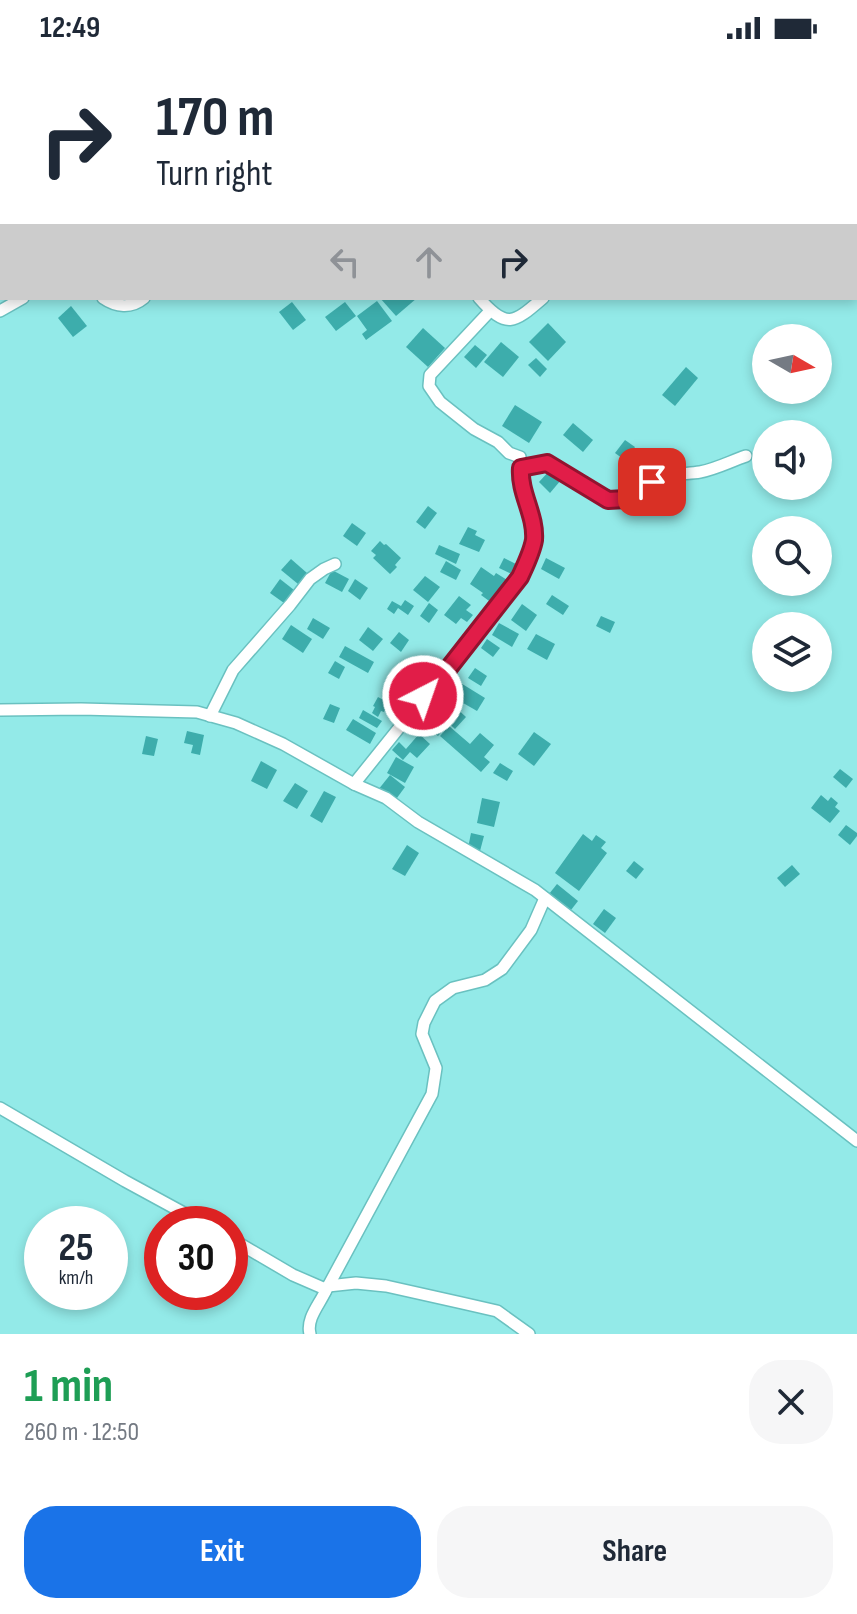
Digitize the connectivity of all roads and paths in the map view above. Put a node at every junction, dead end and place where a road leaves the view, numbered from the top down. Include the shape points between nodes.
1 (19, 300) edge
2 (107, 300) edge
3 (142, 300) edge
4 (481, 300) edge
5 (541, 300) edge
6 (0, 311) edge
7 (490, 311) junction
8 (746, 456) dead end
9 (521, 468) junction
10 (335, 564) dead end
11 (0, 710) edge
12 (210, 716) junction
13 (354, 784) junction
14 (545, 898) junction
15 (0, 1108) edge
16 (857, 1141) edge
17 (171, 1206) edge
18 (248, 1249) edge
19 (327, 1289) junction
20 (310, 1334) edge
21 (529, 1334) edge

1 - 6 street
2 - 3 street via 129,306
4 - 7 street
5 - 7 street via 519,319 503,319
7 - 9 street via 430,375 429,386 474,429 520,457
8 - 9 street via 670,475 618,501 547,463
9 - 13 street via 534,540 520,577
10 - 12 street via 310,579 233,670
11 - 12 street via 146,710
12 - 13 street via 283,744
13 - 14 street via 386,798
14 - 16 street
14 - 19 street via 531,930 502,969 435,1001 422,1034 436,1068 432,1094
15 - 17 street
18 - 19 street
19 - 20 street via 310,1321
19 - 21 street via 356,1283 386,1286 497,1311

